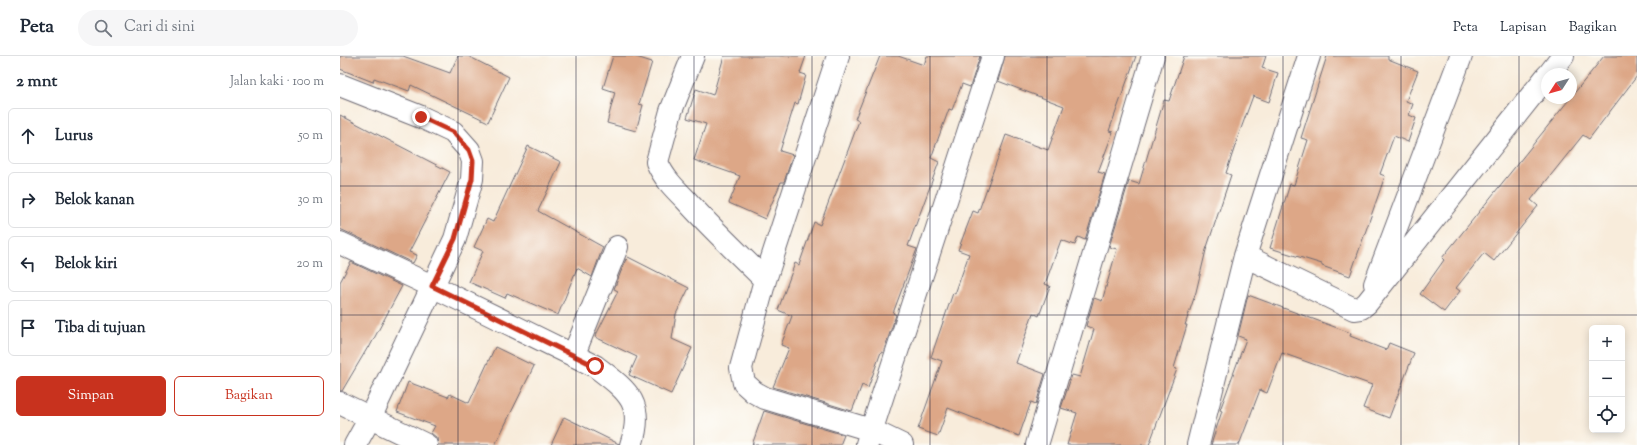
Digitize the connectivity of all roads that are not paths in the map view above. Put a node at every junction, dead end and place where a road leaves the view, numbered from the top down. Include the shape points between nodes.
1 (693, 56) edge
2 (838, 56) edge
3 (993, 56) edge
4 (1153, 56) edge
5 (1309, 56) edge
6 (1462, 56) edge
7 (1563, 56) edge
8 (1554, 68) edge
9 (1541, 84) edge
10 (340, 85) edge
11 (340, 243) edge
12 (617, 247) dead end
13 (1245, 256) junction
14 (765, 280) junction
15 (432, 286) junction
16 (1367, 303) junction
17 (574, 354) junction
18 (340, 403) edge
19 (370, 418) junction
20 (869, 438) edge
21 (355, 445) edge
22 (426, 445) edge
23 (631, 445) edge
24 (902, 445) edge
25 (1037, 445) edge
26 (1198, 445) edge

1 - 14 street via 671,111 657,162 660,170 684,198
2 - 14 street
3 - 20 street
4 - 25 street
5 - 13 street
6 - 16 street
7 - 8 street
9 - 16 street
10 - 15 street via 453,132 469,150 473,161 472,179 455,239
11 - 15 street
12 - 17 street
13 - 16 street via 1354,309 1361,308
13 - 26 street
14 - 20 street via 741,368 744,383 765,398
15 - 17 street
15 - 19 street
17 - 23 street via 615,381 630,396 637,418 636,432
18 - 19 street
19 - 21 street
19 - 22 street
20 - 24 street

